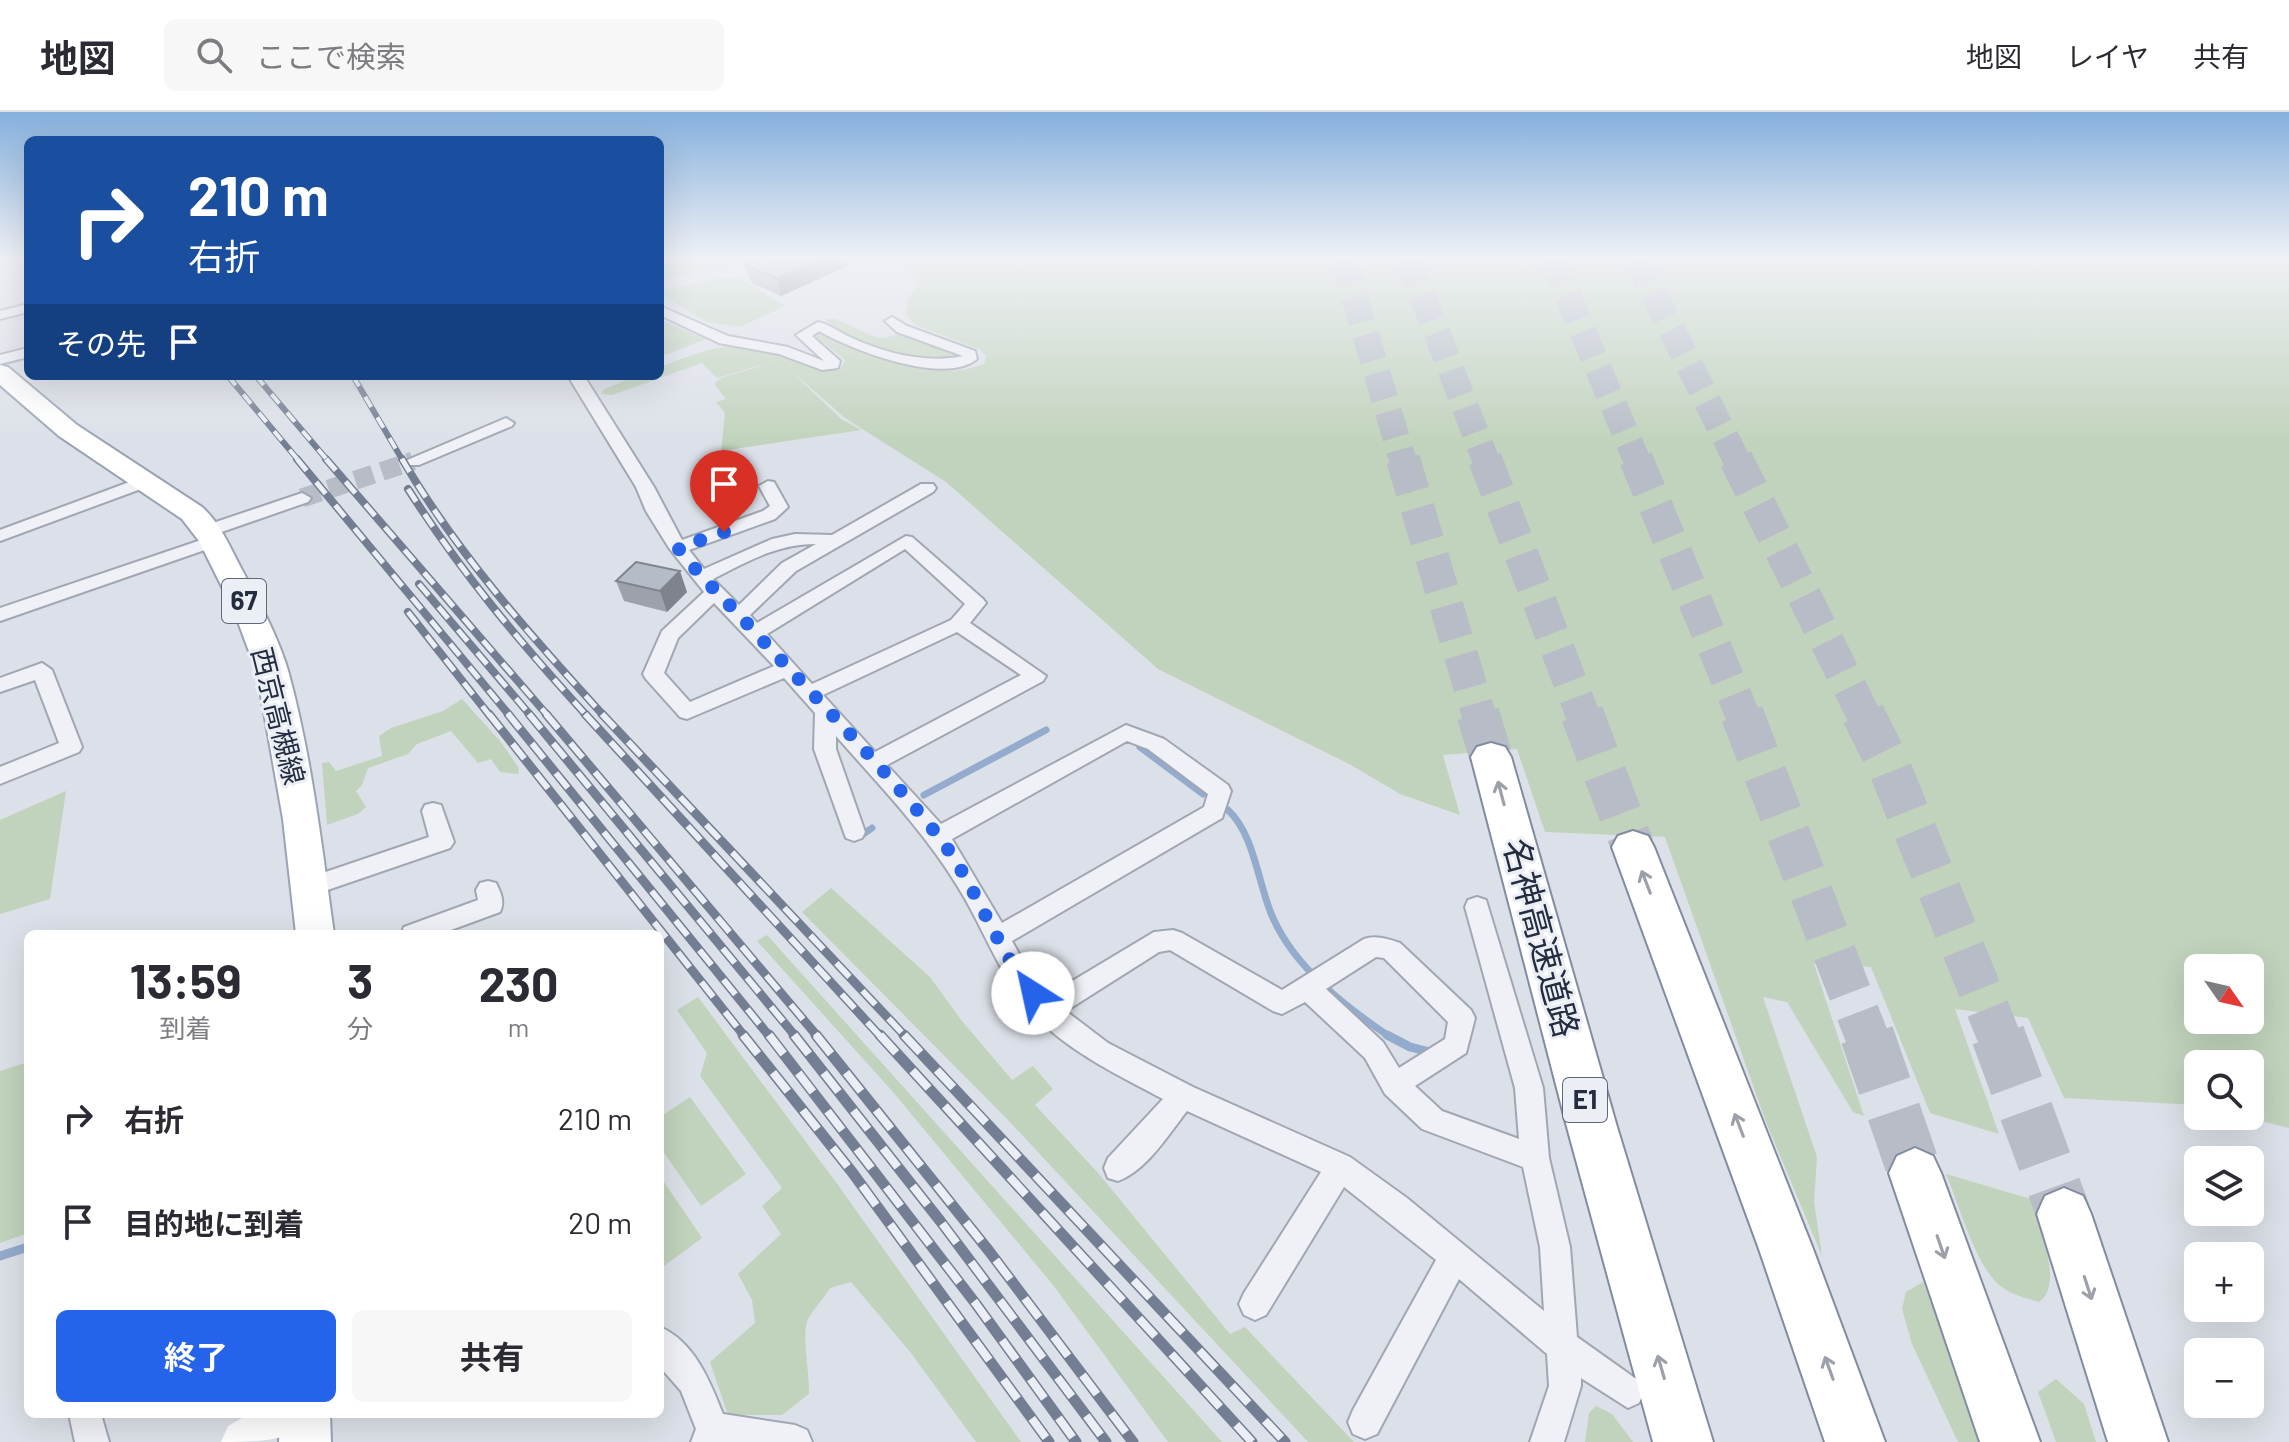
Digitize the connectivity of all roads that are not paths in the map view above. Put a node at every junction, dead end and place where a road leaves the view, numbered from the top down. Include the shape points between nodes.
1 (681, 320) edge
2 (892, 321) dead end
3 (24, 353) edge
4 (0, 360) edge
5 (0, 372) edge
6 (578, 380) edge
7 (506, 423) dead end
8 (413, 461) tunnel mouth
9 (143, 482) junction
10 (768, 486) dead end
11 (927, 488) dead end
12 (302, 498) tunnel mouth
13 (0, 536) edge
14 (210, 536) junction
15 (831, 540) junction
16 (678, 548) junction
17 (707, 585) junction
18 (0, 615) edge
19 (739, 615) junction
20 (958, 624) junction
21 (755, 632) junction
22 (788, 668) junction
23 (0, 685) edge
24 (810, 693) junction
25 (826, 709) junction
26 (1491, 757) tunnel mouth
27 (874, 762) junction
28 (0, 776) edge
29 (433, 811) dead end
30 (854, 832) dead end
31 (938, 836) junction
32 (1633, 847) tunnel mouth
33 (310, 887) junction
34 (488, 890) dead end
35 (1477, 907) dead end
36 (315, 930) edge
37 (424, 930) edge
38 (997, 938) junction
39 (1307, 987) junction
40 (1046, 1010) junction
41 (1395, 1085) junction
42 (1183, 1096) junction
43 (1535, 1158) junction
44 (1340, 1167) junction
45 (1118, 1168) dead end
46 (1915, 1173) tunnel mouth
47 (2064, 1214) tunnel mouth
48 (1454, 1258) junction
49 (1255, 1304) dead end
50 (1561, 1345) junction
51 (664, 1347) edge
52 (1628, 1392) dead end
53 (86, 1418) edge
54 (286, 1418) edge
55 (305, 1418) edge
56 (1365, 1422) dead end
57 (710, 1436) edge
58 (92, 1442) edge
59 (244, 1442) edge
60 (305, 1442) edge
61 (795, 1442) edge
62 (1547, 1442) edge
63 (1683, 1442) edge
64 (1855, 1442) edge
65 (2010, 1442) edge
66 (2138, 1442) edge

1 - 2 street via 724,340 783,350 822,366 833,361 803,335 818,326 883,354 940,363 970,359 970,354
3 - 4 street
5 - 9 main road, 西京高槻線 / 67 via 56,422
6 - 16 street
7 - 8 street
9 - 13 street
9 - 14 main road, 西京高槻線 / 67 via 192,513
10 - 16 street via 779,507 769,515
11 - 15 street
12 - 14 street
14 - 18 street
14 - 33 main road, 西京高槻線 / 67 via 249,611 273,673
15 - 17 street via 784,539
15 - 19 street via 789,567
16 - 17 street
17 - 19 street
17 - 22 street via 669,635 653,674 687,712
19 - 21 street
20 - 21 street via 976,603 906,541
20 - 24 street
20 - 27 street via 1036,676
21 - 22 street
22 - 24 street
23 - 28 street via 42,670 71,747
24 - 25 street
25 - 27 street
25 - 30 street via 825,749
63 -> 26 highway, 名神高速道路 / E1
27 - 31 street
29 - 33 street via 442,842
31 - 38 street
31 - 38 street via 1126,732 1156,744 1220,791 1214,812
64 -> 32 highway
33 - 36 main road, 西京高槻線 / 67
34 - 37 street via 491,905
35 - 43 street via 1529,1088
38 - 40 street
39 - 40 street via 1282,1003 1173,940 1154,942
39 - 41 street via 1374,1050
39 - 41 street via 1373,946 1391,950 1462,1018 1457,1045
40 - 42 street via 1099,1051
41 - 43 street via 1432,1120
42 - 44 street
42 - 45 street
43 - 50 street via 1555,1247
44 - 48 street
44 - 49 street
46 -> 65 highway
47 -> 66 highway
48 - 50 street
48 - 56 street
50 - 52 street
50 - 62 street via 1565,1386
51 - 57 street via 693,1380
53 - 58 street
54 - 59 main road
55 - 60 main road
57 - 61 street

